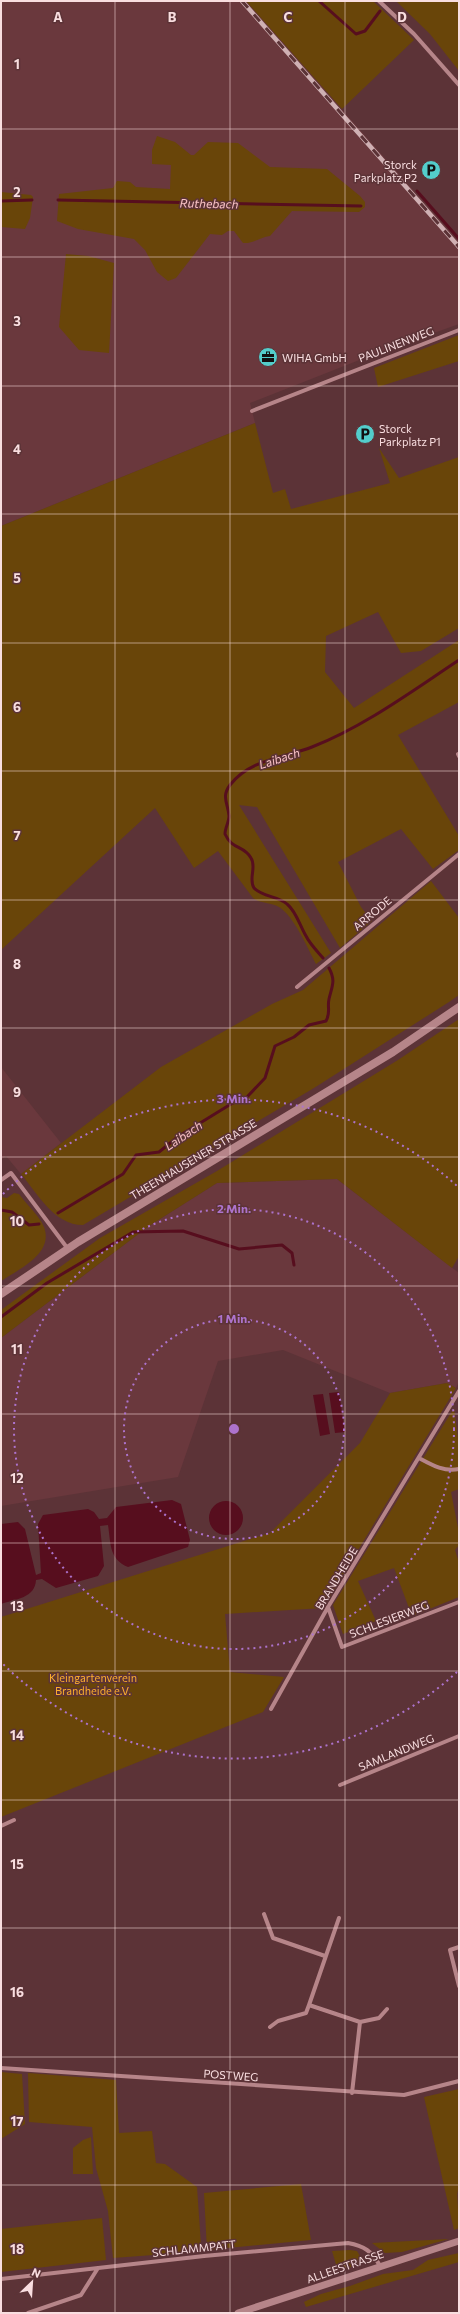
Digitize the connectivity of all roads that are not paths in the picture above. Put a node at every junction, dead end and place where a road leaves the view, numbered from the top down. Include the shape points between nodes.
1 (379, 1) edge
2 (459, 85) edge
3 (459, 330) edge
4 (252, 411) dead end
5 (459, 854) edge
6 (297, 987) dead end
7 (459, 1007) edge
8 (1, 1180) edge
9 (68, 1248) junction
10 (1, 1294) edge
11 (459, 1391) edge
12 (419, 1458) junction
13 (459, 1469) edge
14 (459, 1602) edge
15 (328, 1607) junction
16 (271, 1708) dead end
17 (459, 1736) edge
18 (340, 1785) dead end
19 (14, 1820) dead end
20 (1, 1826) edge
21 (264, 1914) dead end
22 (339, 1918) dead end
23 (459, 1947) edge
24 (326, 1956) junction
25 (459, 1986) edge
26 (309, 2005) junction
27 (387, 2009) dead end
28 (360, 2022) junction
29 (270, 2026) dead end
30 (1, 2068) edge
31 (459, 2081) edge
32 (352, 2093) junction
33 (459, 2241) edge
34 (380, 2266) junction
35 (98, 2268) junction
36 (1, 2280) edge
37 (28, 2313) edge
38 (238, 2313) edge

1 - 2 street via 414,34
3 - 4 street, PAULINENWEG
5 - 6 street, ARRODE
7 - 9 main road, THEENHAUSENER STRASSE via 393,1052
8 - 9 street via 11,1173
9 - 10 main road, THEENHAUSENER STRASSE
11 - 12 street, BRANDHEIDE
12 - 13 street via 433,1466
12 - 15 street, BRANDHEIDE
14 - 15 street, SCHLESIERWEG via 342,1647
15 - 16 street, BRANDHEIDE
17 - 18 street, SAMLANDWEG
19 - 20 street
21 - 24 street via 273,1938
22 - 24 street
23 - 25 street via 450,1950
24 - 26 street
26 - 28 street
26 - 29 street via 306,2013
27 - 28 street via 379,2018
28 - 32 street
30 - 32 street, POSTWEG
31 - 32 street, POSTWEG via 404,2095
33 - 34 street, ALLEESTRASSE
34 - 35 street, SCHLAMMPATT via 373,2253 361,2245 348,2242
34 - 38 street, ALLEESTRASSE
35 - 36 street, SCHLAMMPATT
35 - 37 street via 81,2295

